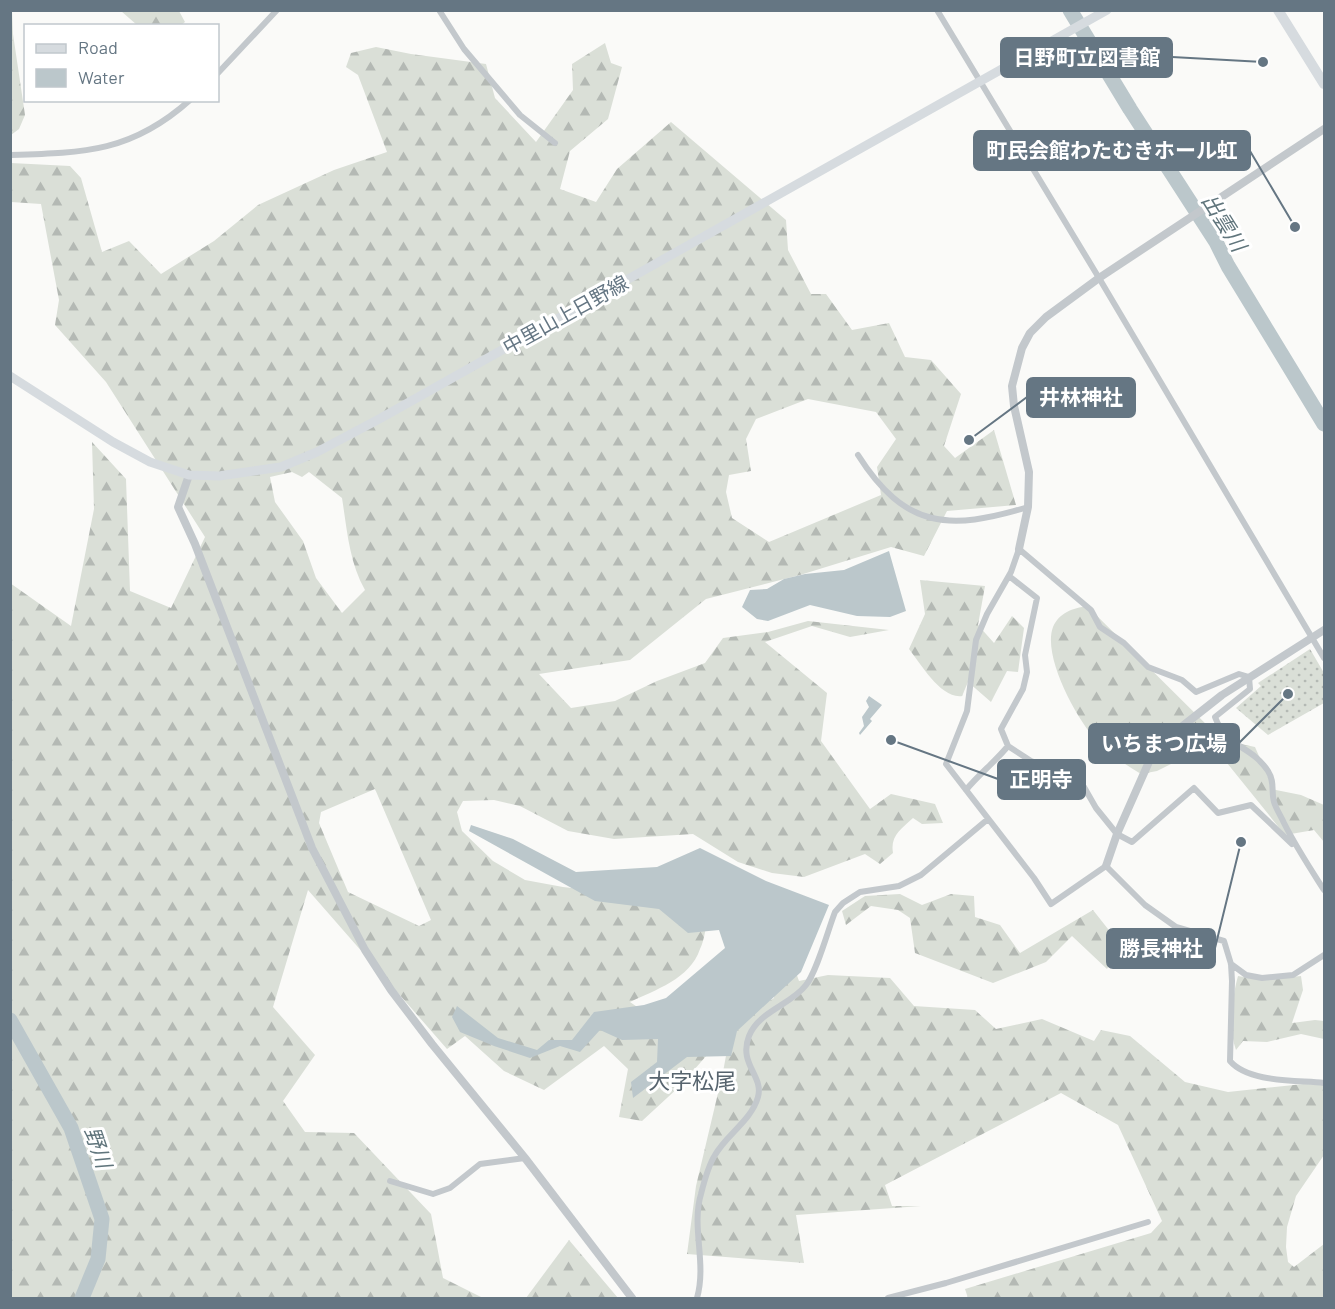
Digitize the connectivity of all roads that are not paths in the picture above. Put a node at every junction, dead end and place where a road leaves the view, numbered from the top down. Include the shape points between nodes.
1 (277, 10) edge
2 (439, 10) edge
3 (936, 10) edge
4 (1107, 10) edge
5 (1278, 10) edge
6 (219, 72) edge
7 (980, 82) junction
8 (1324, 84) edge
9 (188, 102) edge
10 (1324, 129) edge
11 (555, 143) dead end
12 (10, 155) edge
13 (1099, 278) junction
14 (10, 376) edge
15 (858, 455) dead end
16 (189, 475) junction
17 (1028, 507) junction
18 (1019, 549) junction
19 (1009, 576) junction
20 (1324, 630) edge
21 (1312, 638) junction
22 (1324, 658) edge
23 (1249, 677) junction
24 (1008, 746) junction
25 (966, 790) junction
26 (988, 819) junction
27 (1117, 834) junction
28 (1297, 849) junction
29 (1106, 866) junction
30 (1324, 890) edge
31 (1324, 956) edge
32 (1231, 964) junction
33 (1324, 1083) edge
34 (525, 1158) junction
35 (390, 1181) dead end
36 (1148, 1222) dead end
37 (632, 1299) edge
38 (697, 1299) edge
39 (888, 1299) edge

1 - 6 street
2 - 11 street via 496,88 520,115
3 - 7 street
4 - 7 main road, 中里山上日野線
5 - 8 highway
7 - 13 street
7 - 16 main road, 中里山上日野線 via 317,452 281,467 246,474
9 - 12 street via 152,129 123,143 92,150
10 - 13 street
13 - 17 street via 1038,323 1018,360 1011,386 1029,472
13 - 21 street
14 - 16 main road, 中里山上日野線 via 113,442 150,462
15 - 17 street via 883,488 924,517 955,522
16 - 34 street via 178,507 312,848 365,950 391,990
17 - 18 street
18 - 19 street
18 - 23 street via 1091,610 1100,627 1124,643 1148,667 1182,680 1196,692 1239,674
19 - 24 street via 1037,598 1025,655 1023,689 1000,729
19 - 25 street via 976,640 967,714 946,764
20 - 21 street
21 - 22 street
21 - 23 street
23 - 27 street via 1200,711 1152,755
23 - 28 street via 1250,688 1215,717 1229,740 1257,757 1273,779 1274,801
24 - 25 street
24 - 27 street via 1084,787
25 - 26 street
26 - 29 street via 1051,904
26 - 38 street via 921,875 899,886 860,892 843,903 835,912 806,985 758,1022 750,1034 745,1050 760,1088 753,1110 715,1155 700,1196 702,1270
27 - 28 street via 1132,842 1194,788 1218,813 1251,805
27 - 29 street
28 - 30 street
29 - 32 street via 1145,905 1176,927 1224,941
31 - 32 street via 1293,975 1262,978 1246,975
32 - 33 street via 1230,1060 1252,1074
34 - 35 street via 480,1164 450,1188 433,1194
34 - 37 street
36 - 39 street

